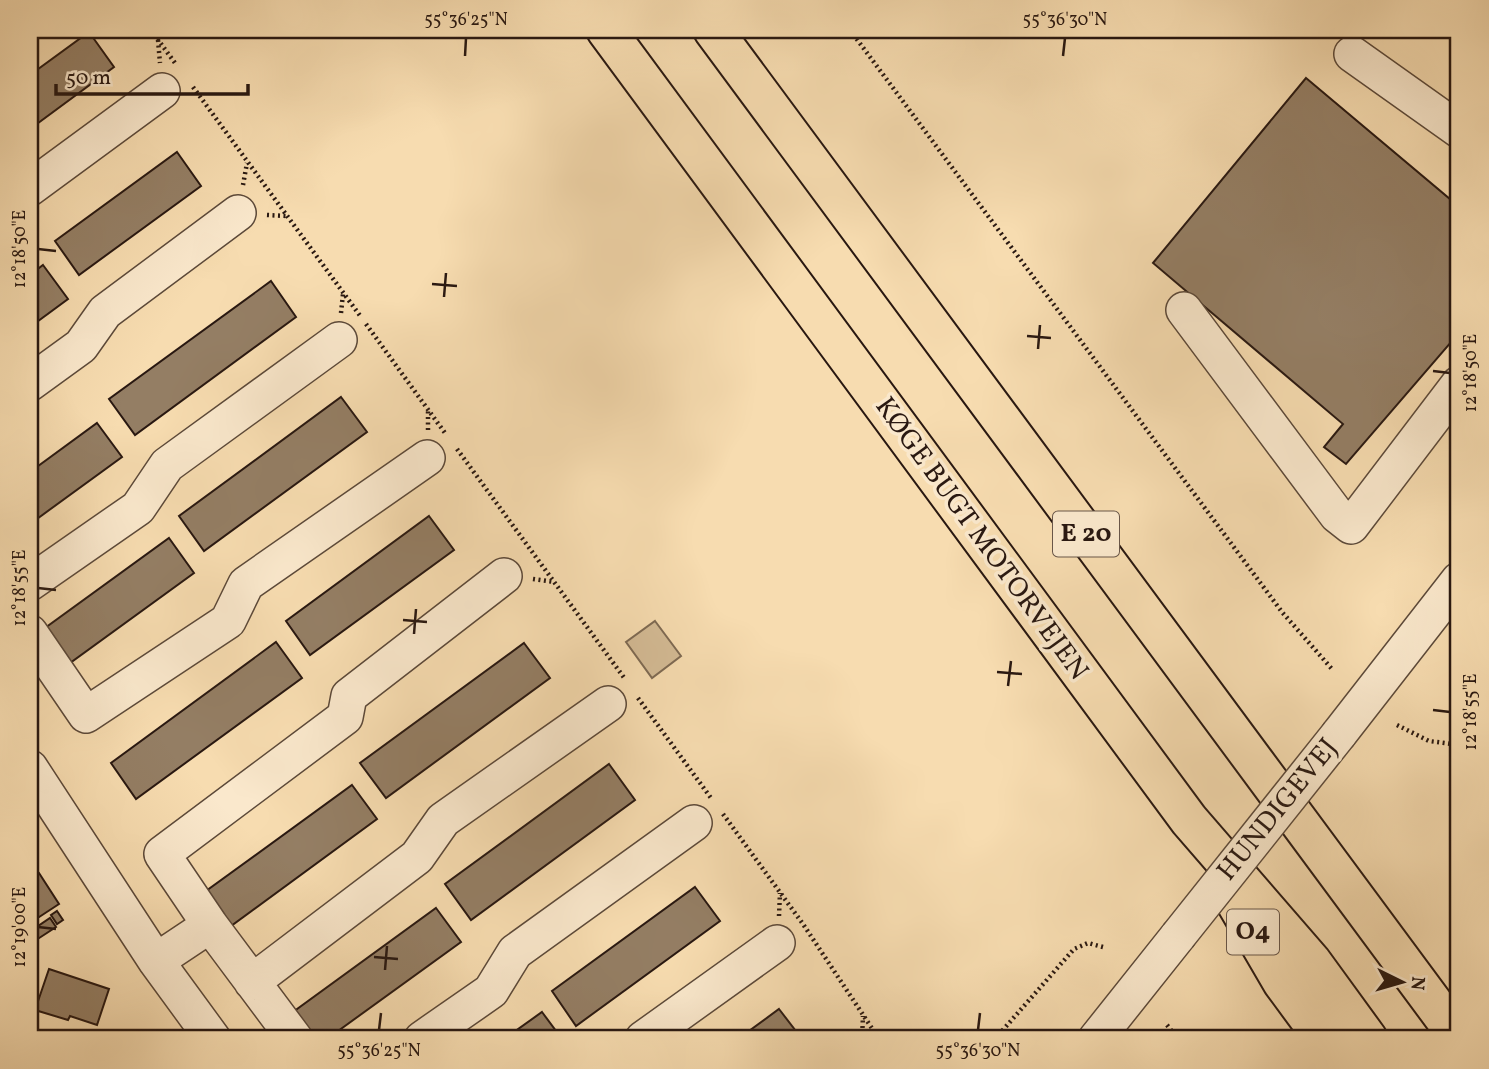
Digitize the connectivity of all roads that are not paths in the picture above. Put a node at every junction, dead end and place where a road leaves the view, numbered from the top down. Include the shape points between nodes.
1 (606, 30) edge
2 (713, 30) edge
3 (1352, 54) dead end
4 (178, 83) road end
5 (1459, 130) edge
6 (30, 188) edge
7 (238, 213) dead end
8 (1184, 310) dead end
9 (339, 340) dead end
10 (30, 383) edge
11 (1459, 384) edge
12 (427, 458) dead end
13 (504, 576) dead end
14 (1459, 580) edge
15 (30, 583) edge
16 (30, 633) edge
17 (608, 704) dead end
18 (30, 768) edge
19 (1189, 820) junction
20 (694, 823) dead end
21 (210, 925) junction
22 (777, 943) dead end
23 (156, 961) junction
24 (252, 982) junction
25 (1459, 1038) edge
26 (213, 1039) edge
27 (295, 1039) edge
28 (422, 1039) edge
29 (643, 1039) edge
30 (1096, 1039) edge
31 (1324, 1039) edge
32 (1368, 1039) edge

1 - 19 highway, KØGE BUGT MOTORVEJEN
2 - 25 highway, E 20
3 - 5 street
4 - 6 street
7 - 10 street via 105,312 81,346
8 - 11 street via 1337,515 1351,526
9 - 15 street via 167,464 138,508
12 - 16 street via 246,584 228,621 86,715
13 - 21 street via 349,696 345,717 162,854
14 - 30 street, HUNDIGEVEJ, bridge
17 - 24 street via 443,820 417,857
18 - 23 street
19 - 31 highway, O4 via 1282,982
19 - 32 highway, KØGE BUGT MOTORVEJEN via 1312,962
20 - 28 street via 515,952 491,991
21 - 23 street
21 - 24 street
22 - 29 street
23 - 26 street
24 - 27 street

